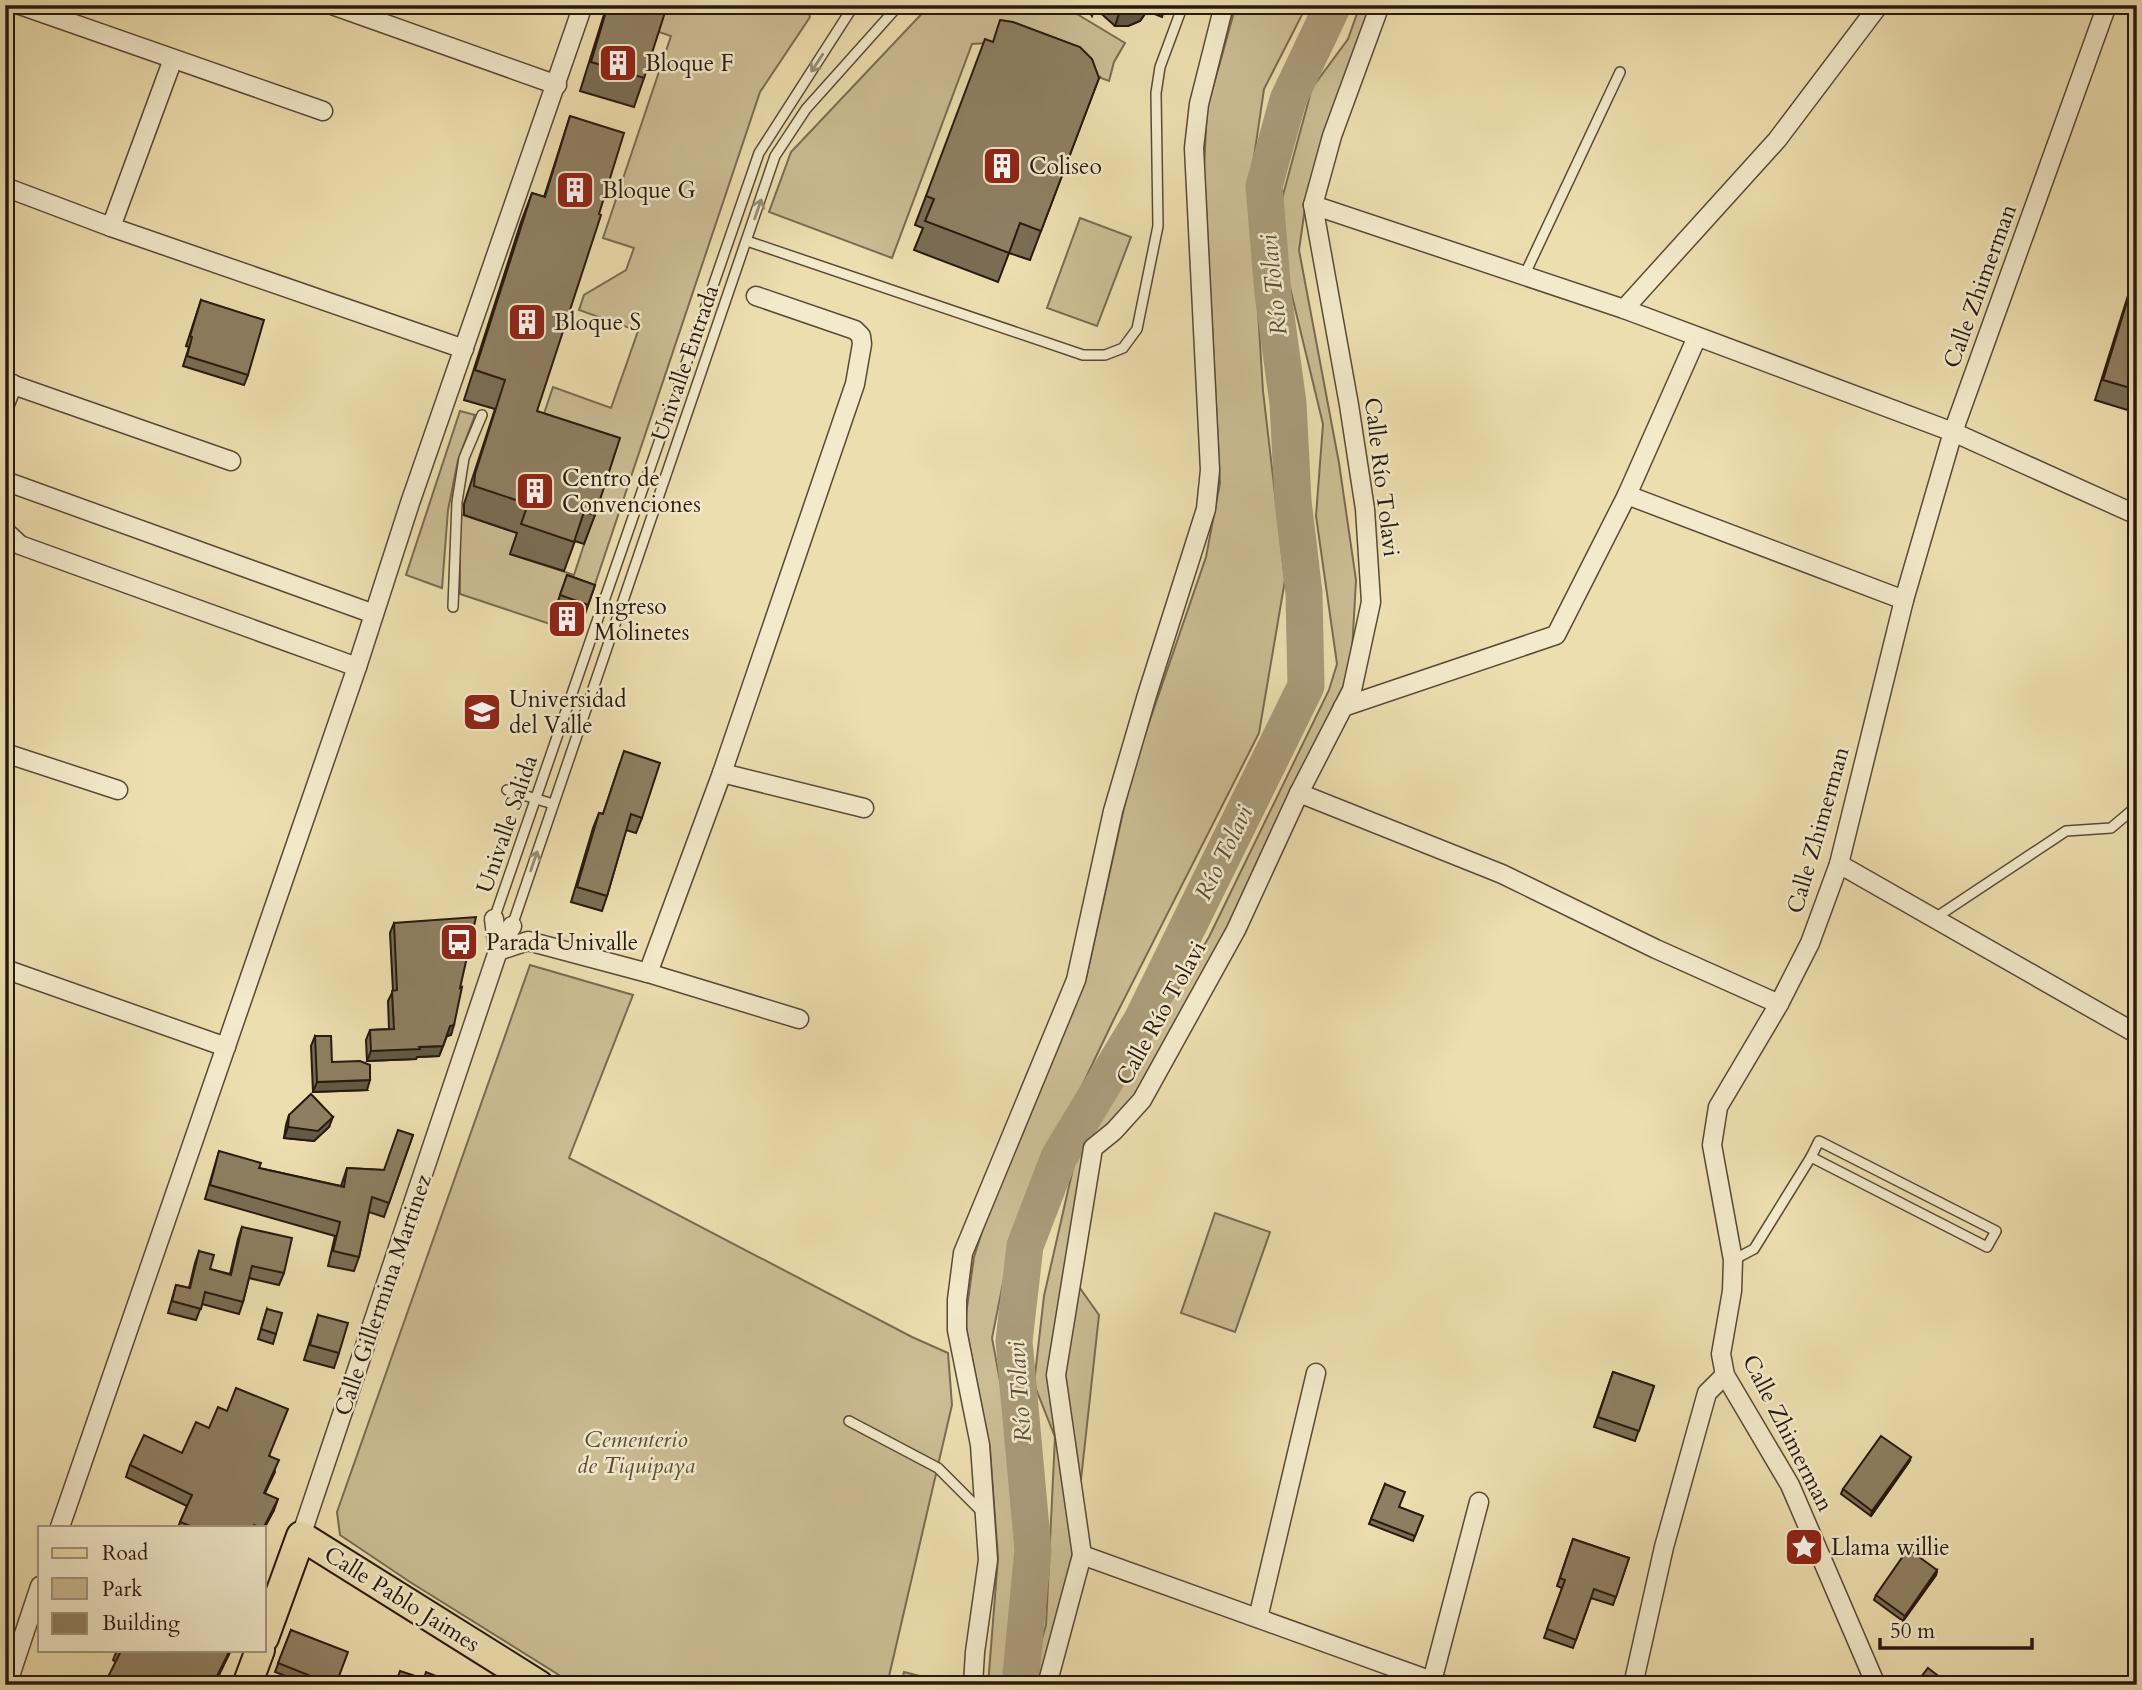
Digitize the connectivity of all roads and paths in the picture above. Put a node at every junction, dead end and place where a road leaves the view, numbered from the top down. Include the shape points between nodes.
1 (20, 5) edge
2 (332, 5) edge
3 (583, 5) edge
4 (853, 5) edge
5 (899, 5) edge
6 (1183, 5) edge
7 (1224, 5) edge
8 (1380, 5) edge
9 (1879, 5) edge
10 (2107, 5) edge
11 (173, 59) junction
12 (1620, 72) dead end
13 (557, 85) junction
14 (323, 111) dead end
15 (5, 187) edge
16 (1313, 205) junction
17 (111, 227) junction
18 (747, 241) junction
19 (1524, 275) junction
20 (756, 296) dead end
21 (1624, 309) junction
22 (1697, 337) junction
23 (464, 349) junction
24 (9, 383) edge
25 (5, 404) edge
26 (482, 415) dead end
27 (1953, 432) junction
28 (231, 461) dead end
29 (5, 481) edge
30 (1627, 495) junction
31 (2137, 515) edge
32 (5, 531) edge
33 (1904, 600) junction
34 (453, 607) dead end
35 (374, 614) junction
36 (587, 653) junction
37 (603, 659) junction
38 (357, 667) junction
39 (1343, 707) junction
40 (5, 753) edge
41 (722, 773) junction
42 (118, 790) dead end
43 (507, 790) dead end
44 (1298, 793) junction
45 (536, 798) junction
46 (554, 804) junction
47 (2137, 806) edge
48 (864, 808) dead end
49 (1839, 864) junction
50 (1934, 918) junction
51 (494, 919) joint
52 (512, 926) joint
53 (498, 951) junction
54 (5, 969) edge
55 (648, 972) junction
56 (1779, 1004) junction
57 (799, 1019) dead end
58 (2137, 1034) edge
59 (226, 1047) junction
60 (1811, 1157) junction
61 (1733, 1260) junction
62 (1316, 1373) dead end
63 (1725, 1375) junction
64 (849, 1421) dead end
65 (1479, 1502) dead end
66 (985, 1514) junction
67 (60, 1526) edge
68 (301, 1536) junction
69 (1082, 1555) junction
70 (38, 1592) edge
71 (1258, 1618) junction
72 (266, 1632) edge
73 (259, 1652) edge
74 (1438, 1683) edge
75 (7, 1685) edge
76 (247, 1685) edge
77 (539, 1685) edge
78 (974, 1685) edge
79 (1047, 1685) edge
80 (1633, 1685) edge
81 (1876, 1685) edge

1 - 11 street
2 - 13 street
3 - 13 street
4 -> 36 lane, Univalle Salida via 759,153
18 -> 5 lane, Univalle Entrada via 775,156 806,109
6 - 18 lane via 1160,67 1156,93 1158,226 1137,329 1123,348 1105,355 1083,355
7 - 66 street via 1199,104 1194,148 1210,470 1206,509 1112,811 1076,980 963,1253 957,1330 980,1445
8 - 16 street, Calle Río Tolavi via 1332,136
9 - 21 street via 1777,140
10 - 27 street, Calle Zhimerman
11 - 14 street
11 - 17 street
12 - 19 lane
13 - 23 street
15 - 17 street
16 - 19 street
16 - 39 street, Calle Río Tolavi via 1366,509 1371,602 1352,690
17 - 23 street
18 - 37 lane, Univalle Entrada
19 - 21 street
20 - 41 street via 855,330 862,344 855,384
21 - 22 street
22 - 27 street
22 - 30 street
23 - 35 street
24 - 25 street
24 - 28 street
26 - 34 lane via 464,458 457,502
27 - 31 street
27 - 33 street, Calle Zhimerman
29 - 35 street
30 - 33 street
30 - 39 street via 1556,635
32 - 38 street via 20,545
33 - 49 street, Calle Zhimerman
35 - 38 street
36 - 37 lane
36 - 45 lane, Univalle Salida
37 - 46 lane, Univalle Entrada
38 - 59 street
39 - 44 street, Calle Río Tolavi
40 - 42 street
41 - 48 street
41 - 55 street
43 - 45 lane
44 - 56 street via 1502,874
44 - 69 street, Calle Río Tolavi via 1236,930 1142,1100 1093,1148 1056,1375
45 - 46 lane
45 - 51 lane, Univalle Salida
52 -> 46 lane, Univalle Entrada
47 - 50 lane via 2111,828 2066,831
49 - 50 street
49 - 56 street, Calle Zhimerman via 1810,943
50 - 58 street
51 - 53 street, Calle Gillermina Martinez
52 - 53 street, Calle Gillermina Martinez
53 - 55 street via 528,941
53 - 68 street, Calle Gillermina Martinez
54 - 59 street
55 - 57 street
56 - 61 street, Calle Zhimerman via 1718,1107 1712,1145
59 - 67 street
60 - 60 lane via 1987,1247 1996,1231 1819,1141
60 - 61 lane via 1754,1249
61 - 63 street, Calle Zhimerman via 1721,1354
62 - 71 street
63 - 80 street via 1707,1393 1664,1548
63 - 81 street, Calle Zhimerman via 1790,1485
64 - 66 lane via 938,1468
65 - 74 street
66 - 78 street via 988,1560
68 - 72 main road, Calle Gillermina Martinez
68 - 77 main road, Calle Pablo Jaimes
69 - 71 street
69 - 79 street, Calle Río Tolavi
70 - 75 street
71 - 74 street
73 - 76 main road

